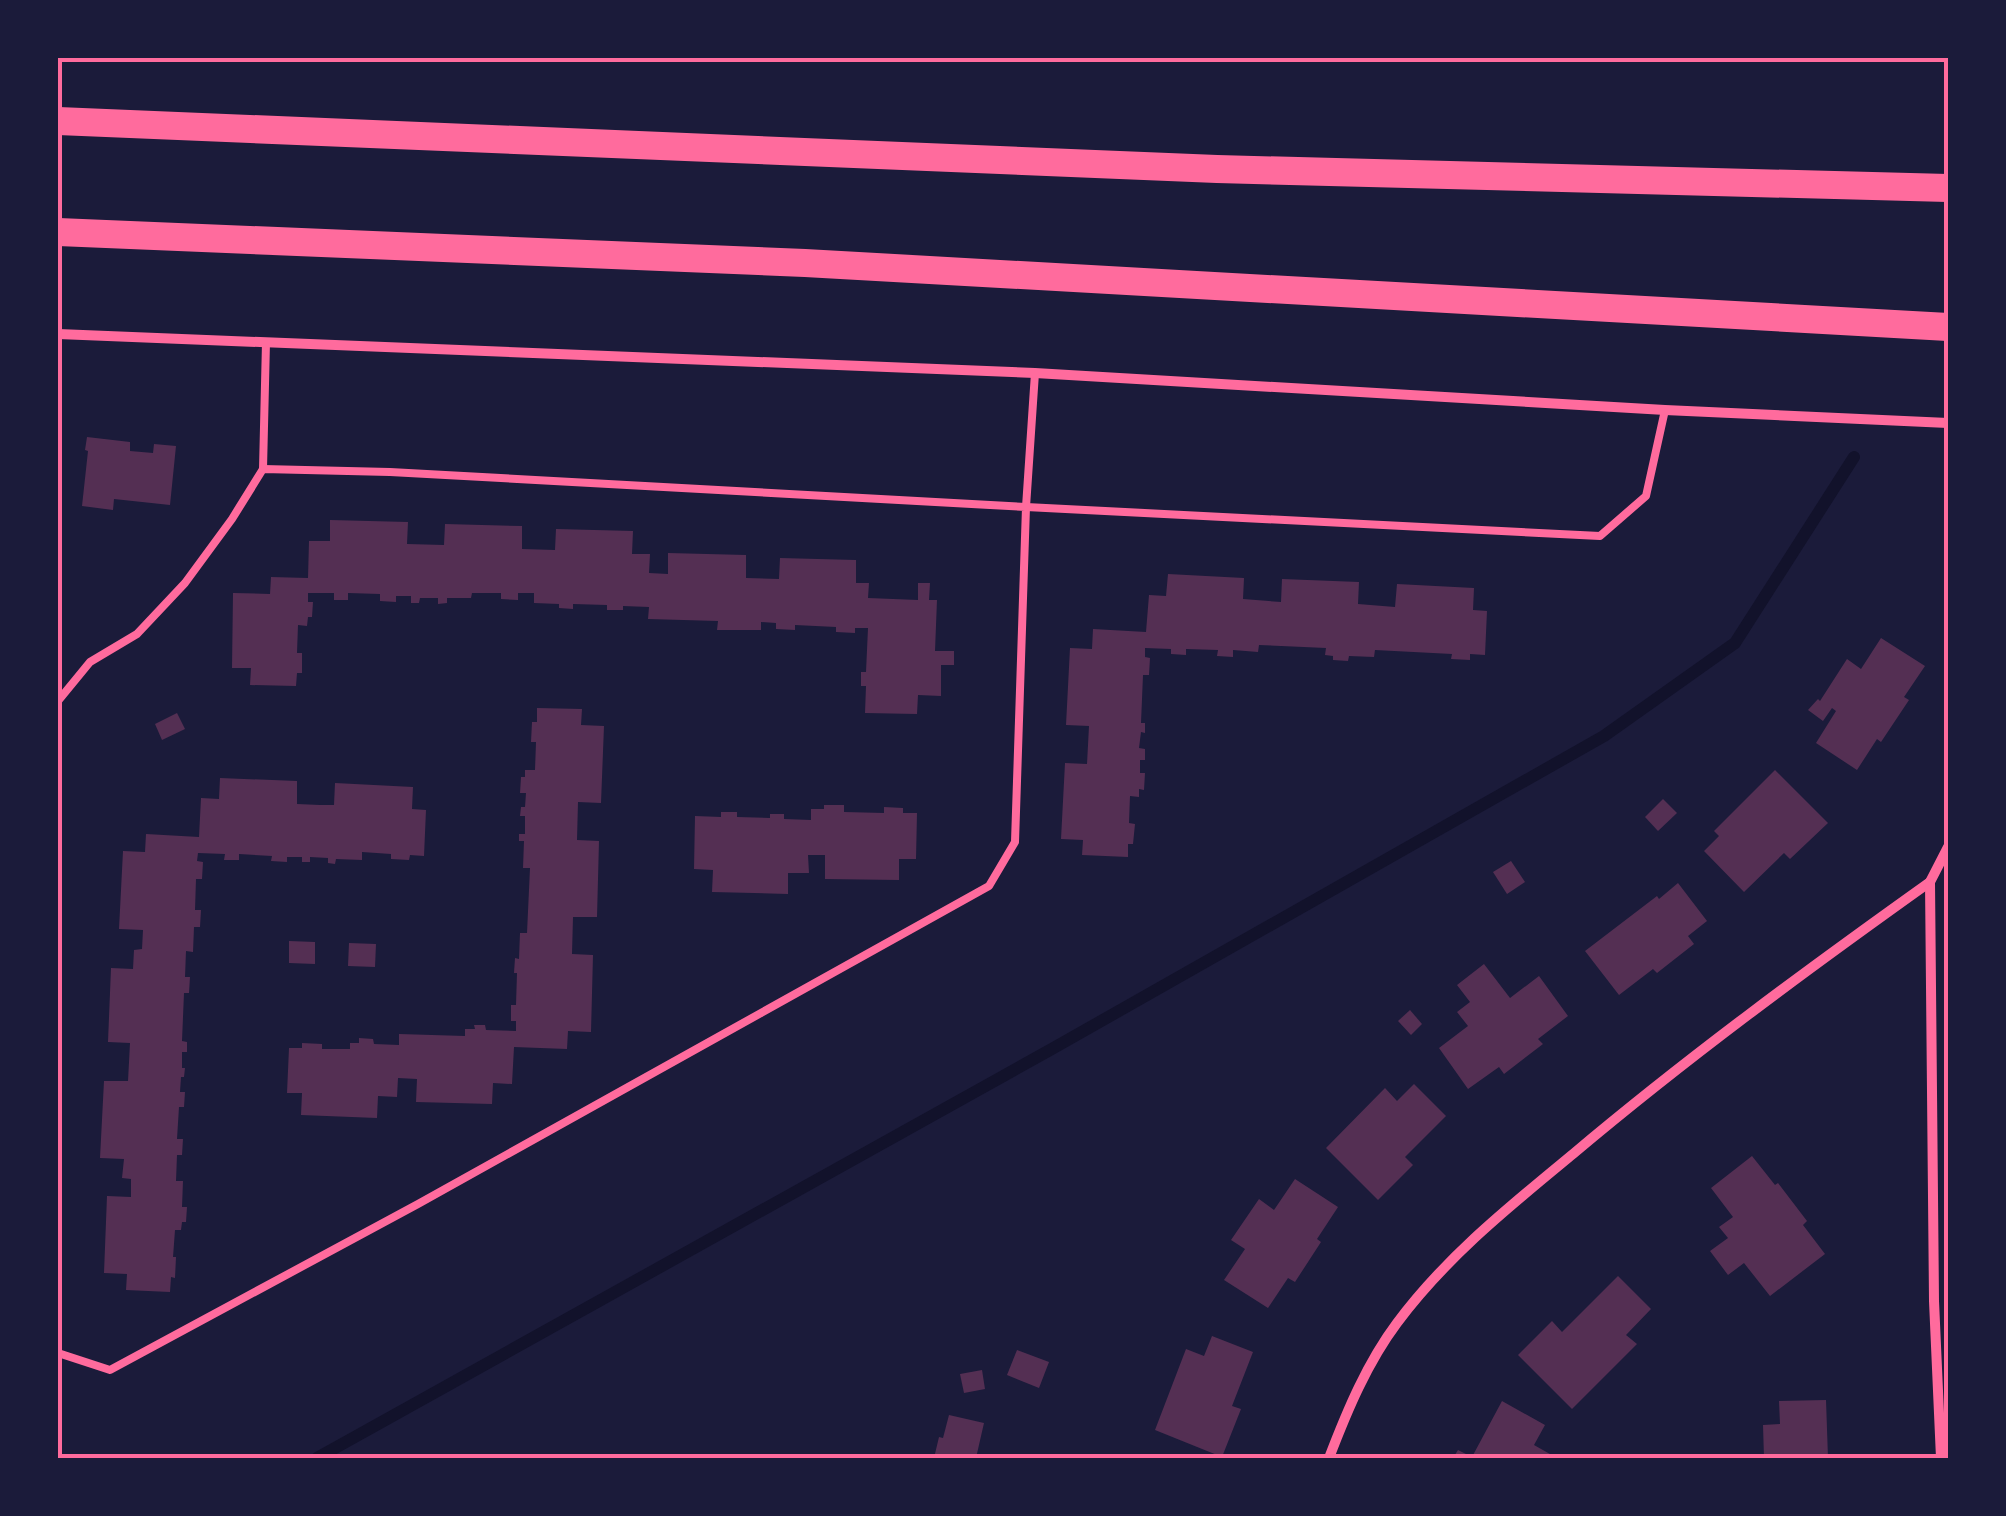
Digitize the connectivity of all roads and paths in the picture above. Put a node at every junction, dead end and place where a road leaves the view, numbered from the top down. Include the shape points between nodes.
1 (58, 120) edge
2 (1948, 188) edge
3 (58, 232) edge
4 (1948, 327) edge
5 (58, 334) edge
6 (266, 342) junction
7 (1035, 373) junction
8 (1665, 410) junction
9 (1948, 423) edge
10 (263, 469) junction
11 (1026, 507) junction
12 (58, 702) edge
13 (1948, 847) edge
14 (1930, 882) junction
15 (58, 1353) edge
16 (1330, 1458) edge
17 (1941, 1458) edge

1 - 2 highway via 1217,169
3 - 4 highway via 805,263
5 - 6 street
6 - 7 street
6 - 10 lane
7 - 8 street
7 - 11 lane
8 - 9 street
8 - 11 lane via 1646,496 1600,536
10 - 11 lane
10 - 12 lane via 186,583 137,634 90,662
11 - 15 lane via 1015,842 989,886 110,1370
13 - 14 street
14 - 16 street via 1632,1104 1454,1257 1375,1357
14 - 17 street

